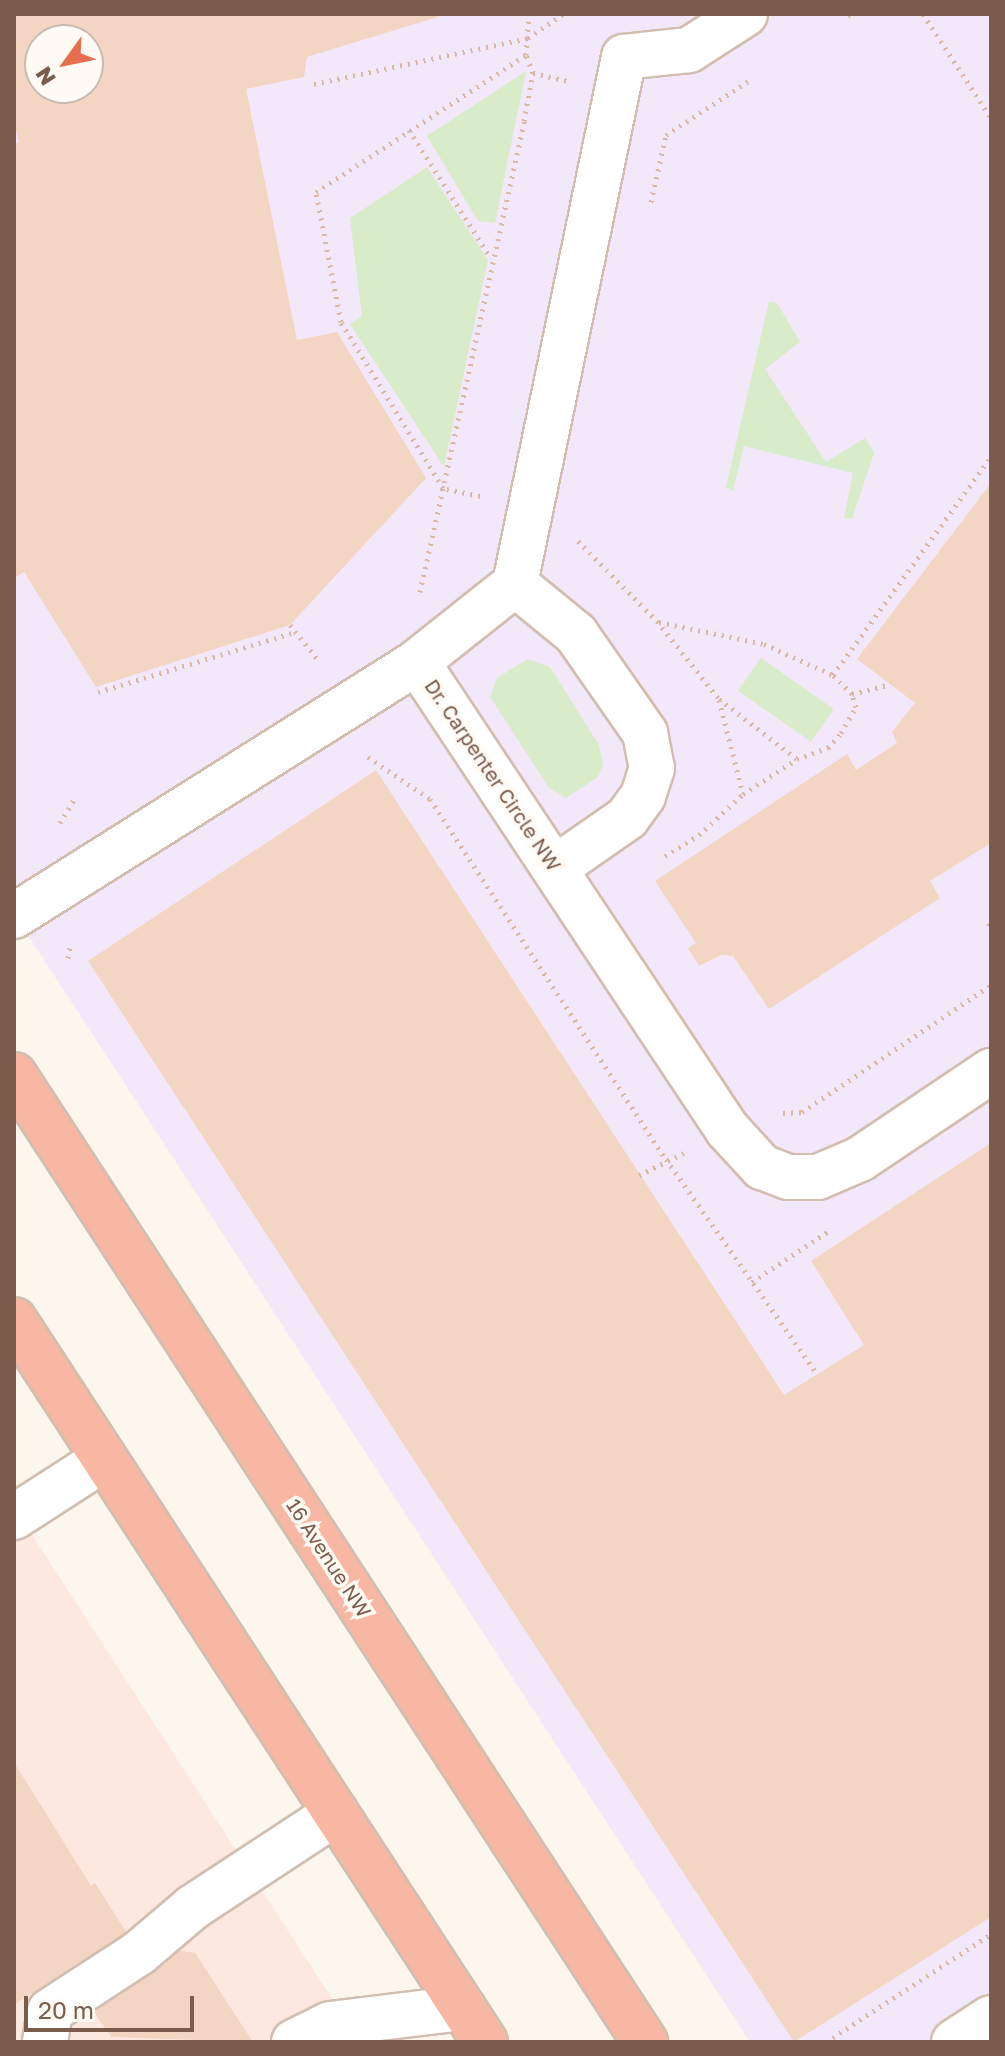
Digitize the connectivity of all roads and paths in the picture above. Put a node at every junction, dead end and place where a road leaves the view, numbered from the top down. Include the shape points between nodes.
1 (529, 14) edge
2 (563, 14) edge
3 (745, 14) edge
4 (923, 14) edge
5 (528, 38) junction
6 (526, 55) junction
7 (750, 80) dead end
8 (314, 84) dead end
9 (991, 118) edge
10 (409, 130) junction
11 (649, 212) dead end
12 (491, 259) junction
13 (991, 457) edge
14 (443, 488) junction
15 (495, 500) dead end
16 (572, 532) dead end
17 (515, 584) junction
18 (408, 601) dead end
19 (657, 621) junction
20 (290, 625) dead end
21 (295, 632) junction
22 (332, 653) dead end
23 (319, 661) junction
24 (417, 662) junction
25 (306, 670) dead end
26 (833, 675) junction
27 (891, 684) dead end
28 (98, 692) dead end
29 (852, 694) junction
30 (719, 699) junction
31 (372, 756) dead end
32 (797, 759) junction
33 (743, 794) junction
34 (661, 859) dead end
35 (555, 868) junction
36 (14, 916) edge
37 (991, 985) edge
38 (991, 1071) edge
39 (14, 1075) edge
40 (775, 1107) dead end
41 (692, 1150) dead end
42 (666, 1159) junction
43 (639, 1175) dead end
44 (14, 1320) edge
45 (818, 1375) dead end
46 (104, 1459) junction
47 (14, 1517) edge
48 (336, 1813) junction
49 (991, 1934) edge
50 (991, 2018) edge
51 (474, 2025) edge
52 (45, 2042) edge
53 (294, 2042) edge
54 (645, 2042) edge
55 (826, 2042) edge
56 (954, 2042) edge

1 - 5 path
2 - 5 path
3 - 17 street via 689,50 624,57
4 - 9 path
5 - 6 path
5 - 8 path
6 - 10 path
6 - 12 path via 533,73
7 - 11 path via 666,135
10 - 12 path
10 - 14 path via 316,192 341,322
12 - 14 path
13 - 26 path
14 - 15 path
14 - 18 path via 420,592
16 - 19 path
17 - 24 street, Dr. Carpenter Circle NW
17 - 35 street via 576,634 645,733 652,768 643,796 627,818
19 - 26 path via 764,644
19 - 30 path
20 - 21 path
21 - 23 path
21 - 28 path
22 - 23 path
23 - 25 path
24 - 35 street, Dr. Carpenter Circle NW
24 - 36 street
26 - 29 path
27 - 29 path
29 - 32 path via 856,707 841,733 828,748
30 - 32 path
30 - 33 path
31 - 42 path via 430,799
32 - 33 path
33 - 34 path via 699,835
35 - 38 street, Dr. Carpenter Circle NW via 727,1129 762,1167 788,1177 818,1177 860,1159
37 - 40 path via 802,1112 782,1113
39 - 54 highway, 16 Avenue NW
41 - 42 path
42 - 43 path
42 - 45 path
44 - 46 highway
46 - 47 street
46 - 48 highway
48 - 51 highway
48 - 52 street via 50,2011
49 - 55 path
50 - 56 street
51 - 53 street via 330,2024

